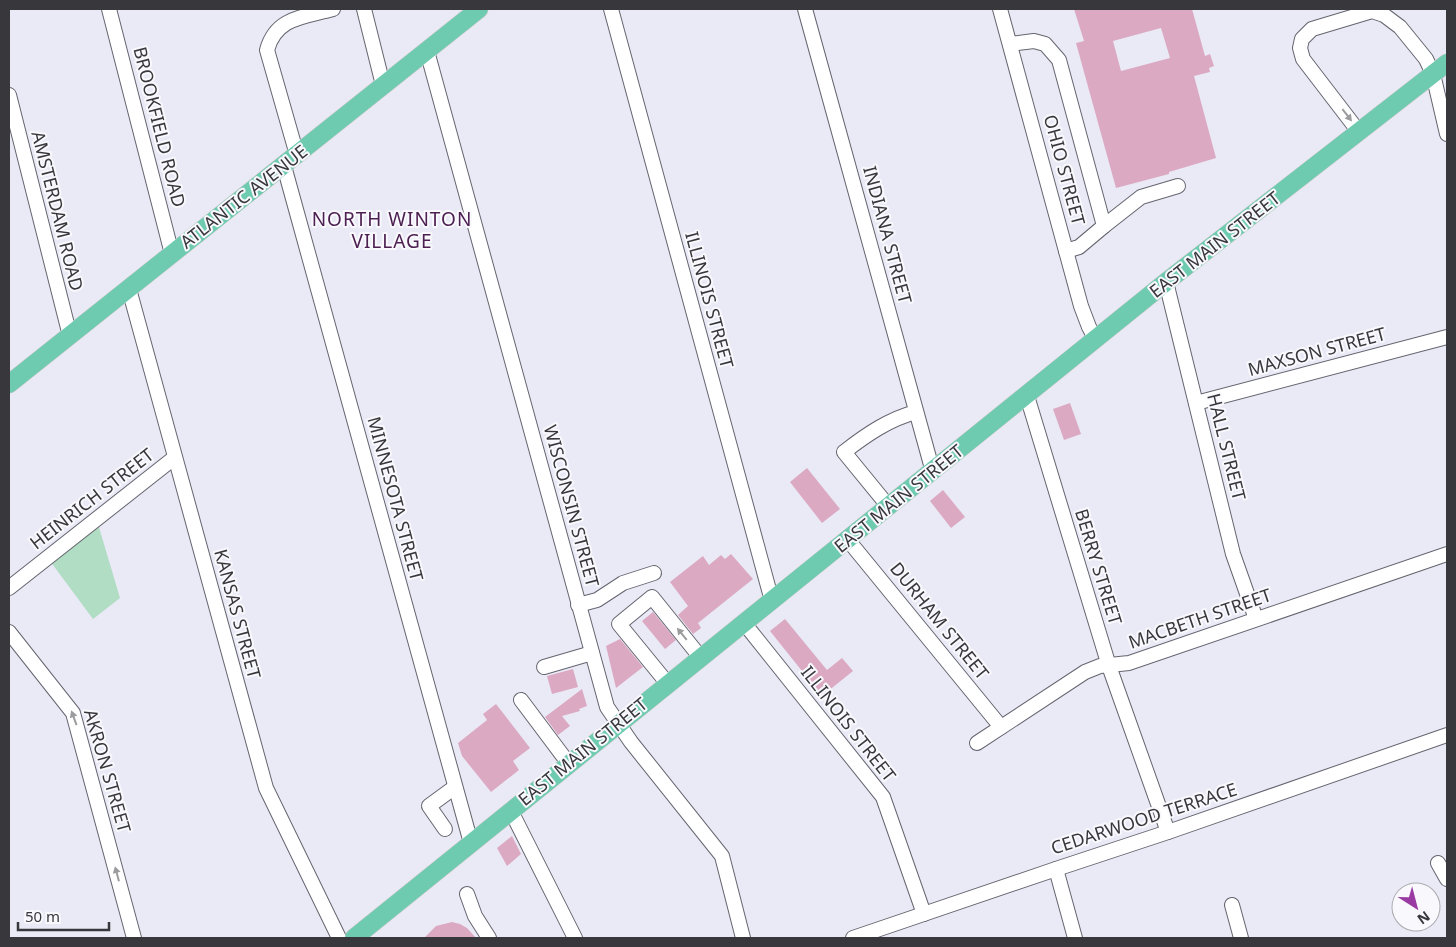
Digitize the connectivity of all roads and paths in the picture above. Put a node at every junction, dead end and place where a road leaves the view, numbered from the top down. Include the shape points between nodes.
1 (109, 9) edge
2 (333, 9) edge
3 (364, 9) edge
4 (479, 9) edge
5 (611, 9) edge
6 (805, 9) edge
7 (1000, 9) edge
8 (1010, 44) junction
9 (427, 51) junction
10 (1447, 63) edge
11 (1433, 74) junction
12 (384, 85) junction
13 (9, 96) edge
14 (1359, 132) junction
15 (1447, 134) edge
16 (290, 160) junction
17 (1178, 186) dead end
18 (1104, 226) junction
19 (1066, 251) junction
20 (172, 254) junction
21 (1166, 282) junction
22 (129, 289) junction
23 (70, 336) junction
24 (1447, 337) edge
25 (1096, 340) junction
26 (9, 382) edge
27 (1027, 396) junction
28 (1196, 403) junction
29 (916, 412) junction
30 (174, 458) junction
31 (933, 472) junction
32 (889, 507) junction
33 (848, 540) junction
34 (1447, 554) edge
35 (654, 573) dead end
36 (9, 588) edge
37 (772, 601) junction
38 (578, 605) junction
39 (1256, 619) junction
40 (744, 623) junction
41 (9, 632) edge
42 (592, 653) junction
43 (701, 658) junction
44 (1109, 666) junction
45 (544, 667) dead end
46 (668, 684) junction
47 (521, 700) dead end
48 (618, 725) junction
49 (1002, 727) junction
50 (1447, 736) edge
51 (978, 743) dead end
52 (569, 764) junction
53 (455, 787) junction
54 (511, 810) junction
55 (445, 829) dead end
56 (1168, 832) junction
57 (471, 843) junction
58 (1438, 863) dead end
59 (1056, 868) junction
60 (1447, 879) edge
61 (467, 894) dead end
62 (1232, 905) dead end
63 (924, 914) junction
64 (134, 938) edge
65 (339, 938) edge
66 (354, 938) edge
67 (489, 938) edge
68 (576, 938) edge
69 (744, 938) edge
70 (853, 938) edge
71 (1075, 938) edge
72 (1242, 938) edge

1 - 20 street, BROOKFIELD ROAD
2 - 16 street, MINNESOTA STREET via 283,25 271,37 267,50
3 - 12 street
4 - 9 main road, ATLANTIC AVENUE
5 - 37 street, ILLINOIS STREET
6 - 29 street, INDIANA STREET
7 - 8 street, OHIO STREET
8 - 18 street via 1034,41 1045,44 1059,60
8 - 19 street, OHIO STREET
9 - 12 main road, ATLANTIC AVENUE
9 - 38 street, WISCONSIN STREET
10 - 11 main road, EAST MAIN STREET
11 - 14 main road, EAST MAIN STREET
11 -> 14 street via 1426,59 1400,26 1384,15 1372,12 1312,29 1302,39 1303,59
11 - 15 street
12 - 16 main road, ATLANTIC AVENUE
13 - 23 street, AMSTERDAM ROAD
14 - 21 main road, EAST MAIN STREET
16 - 20 main road, ATLANTIC AVENUE
16 - 53 street, MINNESOTA STREET
17 - 18 street via 1141,197
18 - 19 street via 1078,247
19 - 25 street, OHIO STREET via 1085,317
20 - 22 main road, ATLANTIC AVENUE
21 - 25 main road, EAST MAIN STREET
21 - 28 street, HALL STREET
22 - 23 main road, ATLANTIC AVENUE
22 - 30 street, KANSAS STREET
23 - 26 main road, ATLANTIC AVENUE
24 - 28 street, MAXSON STREET
25 - 27 main road, EAST MAIN STREET
27 - 31 main road, EAST MAIN STREET
27 - 44 street, BERRY STREET
28 - 39 street, HALL STREET via 1233,554
29 - 31 street, INDIANA STREET
29 - 32 street via 868,433 844,452
30 - 36 street, HEINRICH STREET
30 - 65 street, KANSAS STREET via 266,788
31 - 32 main road, EAST MAIN STREET
32 - 33 main road, EAST MAIN STREET
33 - 37 main road, EAST MAIN STREET
33 - 49 street, DURHAM STREET
34 - 39 street, MACBETH STREET
35 - 38 street via 623,584 597,600
37 - 40 main road, EAST MAIN STREET
38 - 42 street, WISCONSIN STREET
39 - 44 street, MACBETH STREET via 1129,663
40 - 43 main road, EAST MAIN STREET
40 - 63 street, ILLINOIS STREET via 882,797
64 -> 41 street, AKRON STREET via 73,713
42 - 45 street
42 - 48 street, WISCONSIN STREET via 606,707
43 - 46 main road, EAST MAIN STREET
43 -> 46 street via 652,597 619,624
44 - 49 street, MACBETH STREET via 1092,668
44 - 56 street, BERRY STREET
46 - 48 main road, EAST MAIN STREET
47 - 52 street
48 - 52 main road, EAST MAIN STREET
48 - 69 street, WISCONSIN STREET via 722,856
49 - 51 street, MACBETH STREET
50 - 56 street, CEDARWOOD TERRACE
52 - 54 main road, EAST MAIN STREET
53 - 55 street via 429,806
53 - 57 street, MINNESOTA STREET
54 - 57 main road, EAST MAIN STREET
54 - 68 street
56 - 59 street, CEDARWOOD TERRACE
57 - 66 main road, EAST MAIN STREET
58 - 60 street
59 - 63 street, CEDARWOOD TERRACE
59 - 71 street
61 - 67 street via 475,916
62 - 72 street
63 - 70 street, CEDARWOOD TERRACE

